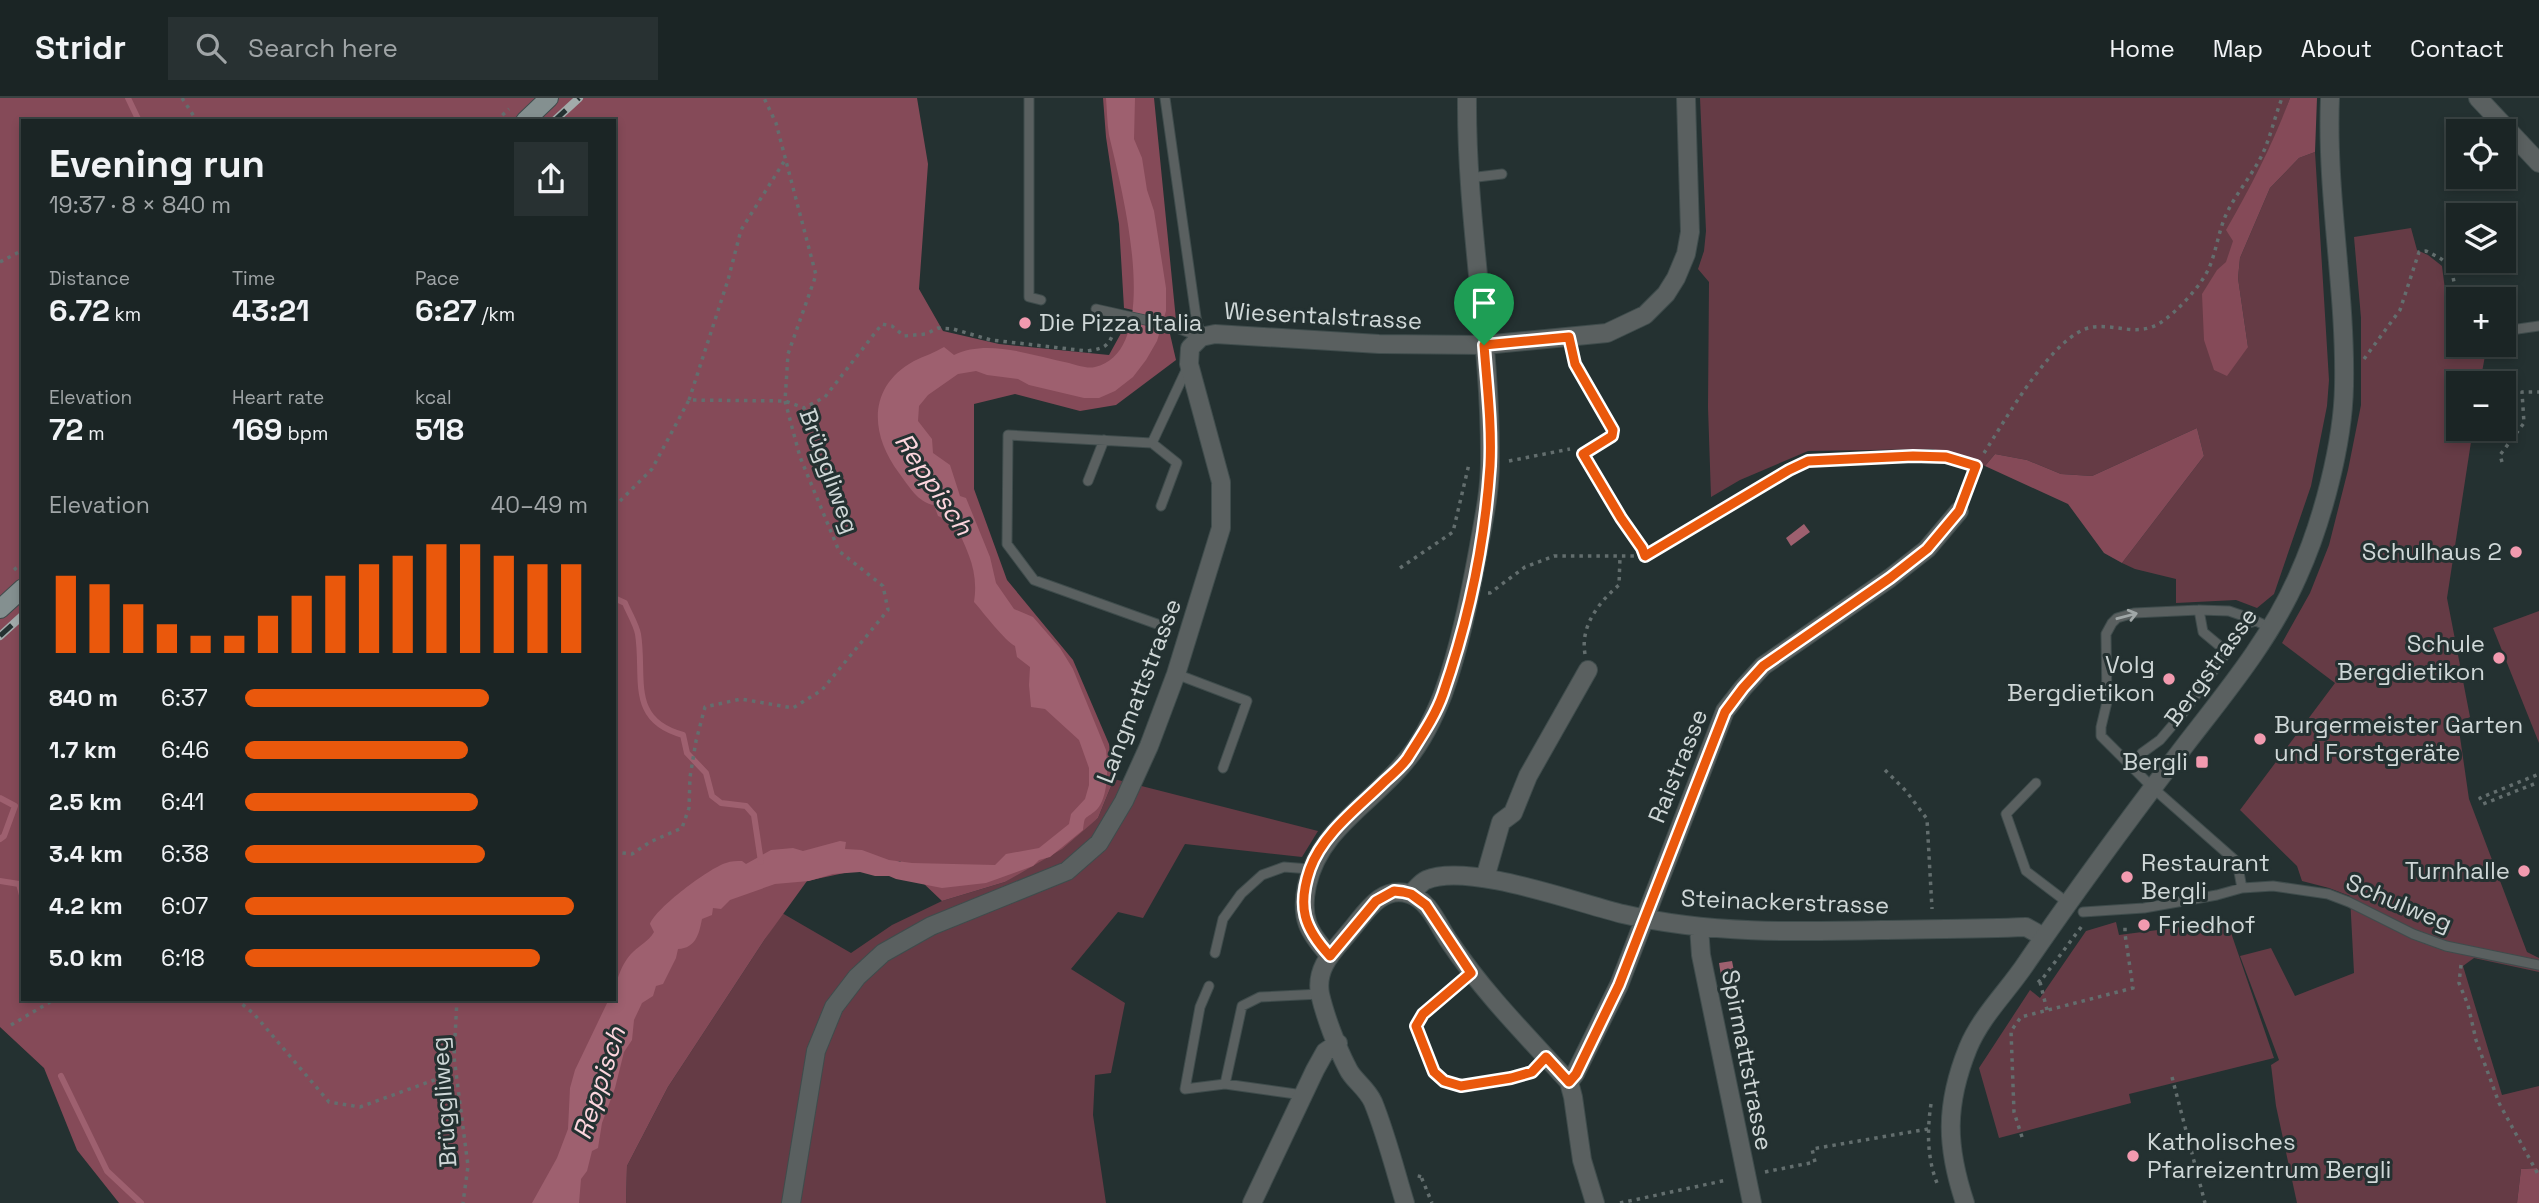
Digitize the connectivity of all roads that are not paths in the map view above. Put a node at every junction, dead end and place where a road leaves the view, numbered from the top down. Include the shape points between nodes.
1 (549, 98) edge
2 (1029, 98) edge
3 (1166, 98) edge
4 (1467, 98) edge
5 (1686, 98) edge
6 (2330, 98) edge
7 (2478, 98) edge
8 (527, 119) edge
9 (2539, 163) edge
10 (1502, 174) dead end
11 (1469, 178) junction
12 (1041, 300) dead end
13 (1096, 309) dead end
14 (2539, 326) edge
15 (2516, 329) edge
16 (1201, 337) junction
17 (1569, 337) junction
18 (1484, 345) junction
19 (1189, 364) junction
20 (1104, 440) junction
21 (1152, 443) junction
22 (1583, 454) road end
23 (1976, 466) road end
24 (1088, 481) dead end
25 (1161, 506) dead end
26 (1959, 511) joint
27 (21, 590) edge
28 (0, 608) edge
29 (2199, 610) junction
30 (1157, 624) dead end
31 (2264, 624) junction
32 (2227, 652) junction
33 (1588, 670) dead end
34 (1176, 674) junction
35 (2130, 766) junction
36 (1223, 768) dead end
37 (2036, 783) dead end
38 (2153, 788) junction
39 (1310, 869) junction
40 (1485, 878) junction
41 (2242, 888) junction
42 (1411, 894) junction
43 (2079, 912) junction
44 (1644, 918) junction
45 (1699, 927) junction
46 (2044, 937) junction
47 (1216, 953) dead end
48 (1330, 956) junction
49 (2539, 965) edge
50 (1471, 973) junction
51 (1209, 986) dead end
52 (1321, 994) junction
53 (1338, 1043) junction
54 (1546, 1057) junction
55 (1569, 1082) junction
56 (1225, 1084) junction
57 (1303, 1095) junction
58 (791, 1203) edge
59 (1252, 1203) edge
60 (1405, 1203) edge
61 (1595, 1203) edge
62 (1752, 1203) edge
63 (1965, 1203) edge

1 - 8 main road
2 - 12 lane via 1028,297
3 - 16 lane
4 - 11 street
5 - 17 street, Wiesentalstrasse via 1690,232 1676,278 1645,315 1607,333
6 - 31 street, Bergstrasse via 2344,366 2340,429 2323,503 2298,578
7 - 9 street
10 - 11 lane
11 - 18 street
13 - 16 lane
14 - 15 lane
16 - 18 street, Wiesentalstrasse
16 - 19 street via 1190,348
17 - 18 street, Wiesentalstrasse
17 - 22 lane via 1575,364 1613,430 1612,436
18 - 39 street via 1490,464 1486,510 1472,591 1442,695 1405,763 1323,843
19 - 21 lane
19 - 34 street, Langmattstrasse via 1221,482 1221,528
20 - 21 lane
20 - 24 lane
20 - 30 lane via 1008,435 1007,544 1034,580
21 - 25 lane via 1177,463
23 - 26 lane
26 - 44 street, Raistrasse via 1927,549 1763,666 1743,688 1725,712
27 - 28 main road
29 - 31 lane via 2229,611
29 - 32 lane via 2203,632
35 -> 29 lane via 2101,736 2107,702 2108,629 2117,618 2134,613
31 - 32 lane via 2239,627
31 - 38 street, Bergstrasse via 2253,656
32 - 35 lane via 2160,740
33 - 40 street via 1528,776 1513,813 1501,822
34 - 36 lane via 1247,701
34 - 58 street, Langmattstrasse via 1124,802 1099,843 1067,871 931,926 883,953 834,1007 816,1051
35 - 38 lane
37 - 43 lane via 2006,814 2026,871
38 - 41 lane via 2236,862
38 - 43 street, Bergstrasse
39 - 47 lane via 1284,867 1262,875 1223,919
39 - 48 street via 1306,925
40 - 42 street, Steinackerstrasse via 1425,880
40 - 44 street, Steinackerstrasse
41 - 43 lane, Schulweg via 2126,909
41 - 49 lane, Schulweg via 2273,886 2328,894 2446,946
42 - 48 street, Steinackerstrasse via 1394,891 1376,901
42 - 50 street via 1426,905
43 - 46 street, Bergstrasse
44 - 45 street, Steinackerstrasse
44 - 55 street, Raistrasse via 1619,985
45 - 46 street, Steinackerstrasse via 1838,931 2026,927
45 - 62 street, Spirmattstrasse
46 - 63 street, Bergstrasse via 1980,1026 1960,1071 1950,1142
48 - 52 street via 1322,966
50 - 54 street
50 - 54 lane via 1423,1014 1416,1026 1434,1072 1461,1086 1532,1072
51 - 56 lane via 1200,1007 1185,1089
52 - 53 street
52 - 56 lane via 1260,997 1242,1006
53 - 57 street via 1325,1052
53 - 60 street via 1349,1071 1372,1100
54 - 55 street
55 - 61 street via 1581,1160
56 - 57 lane
57 - 59 street

